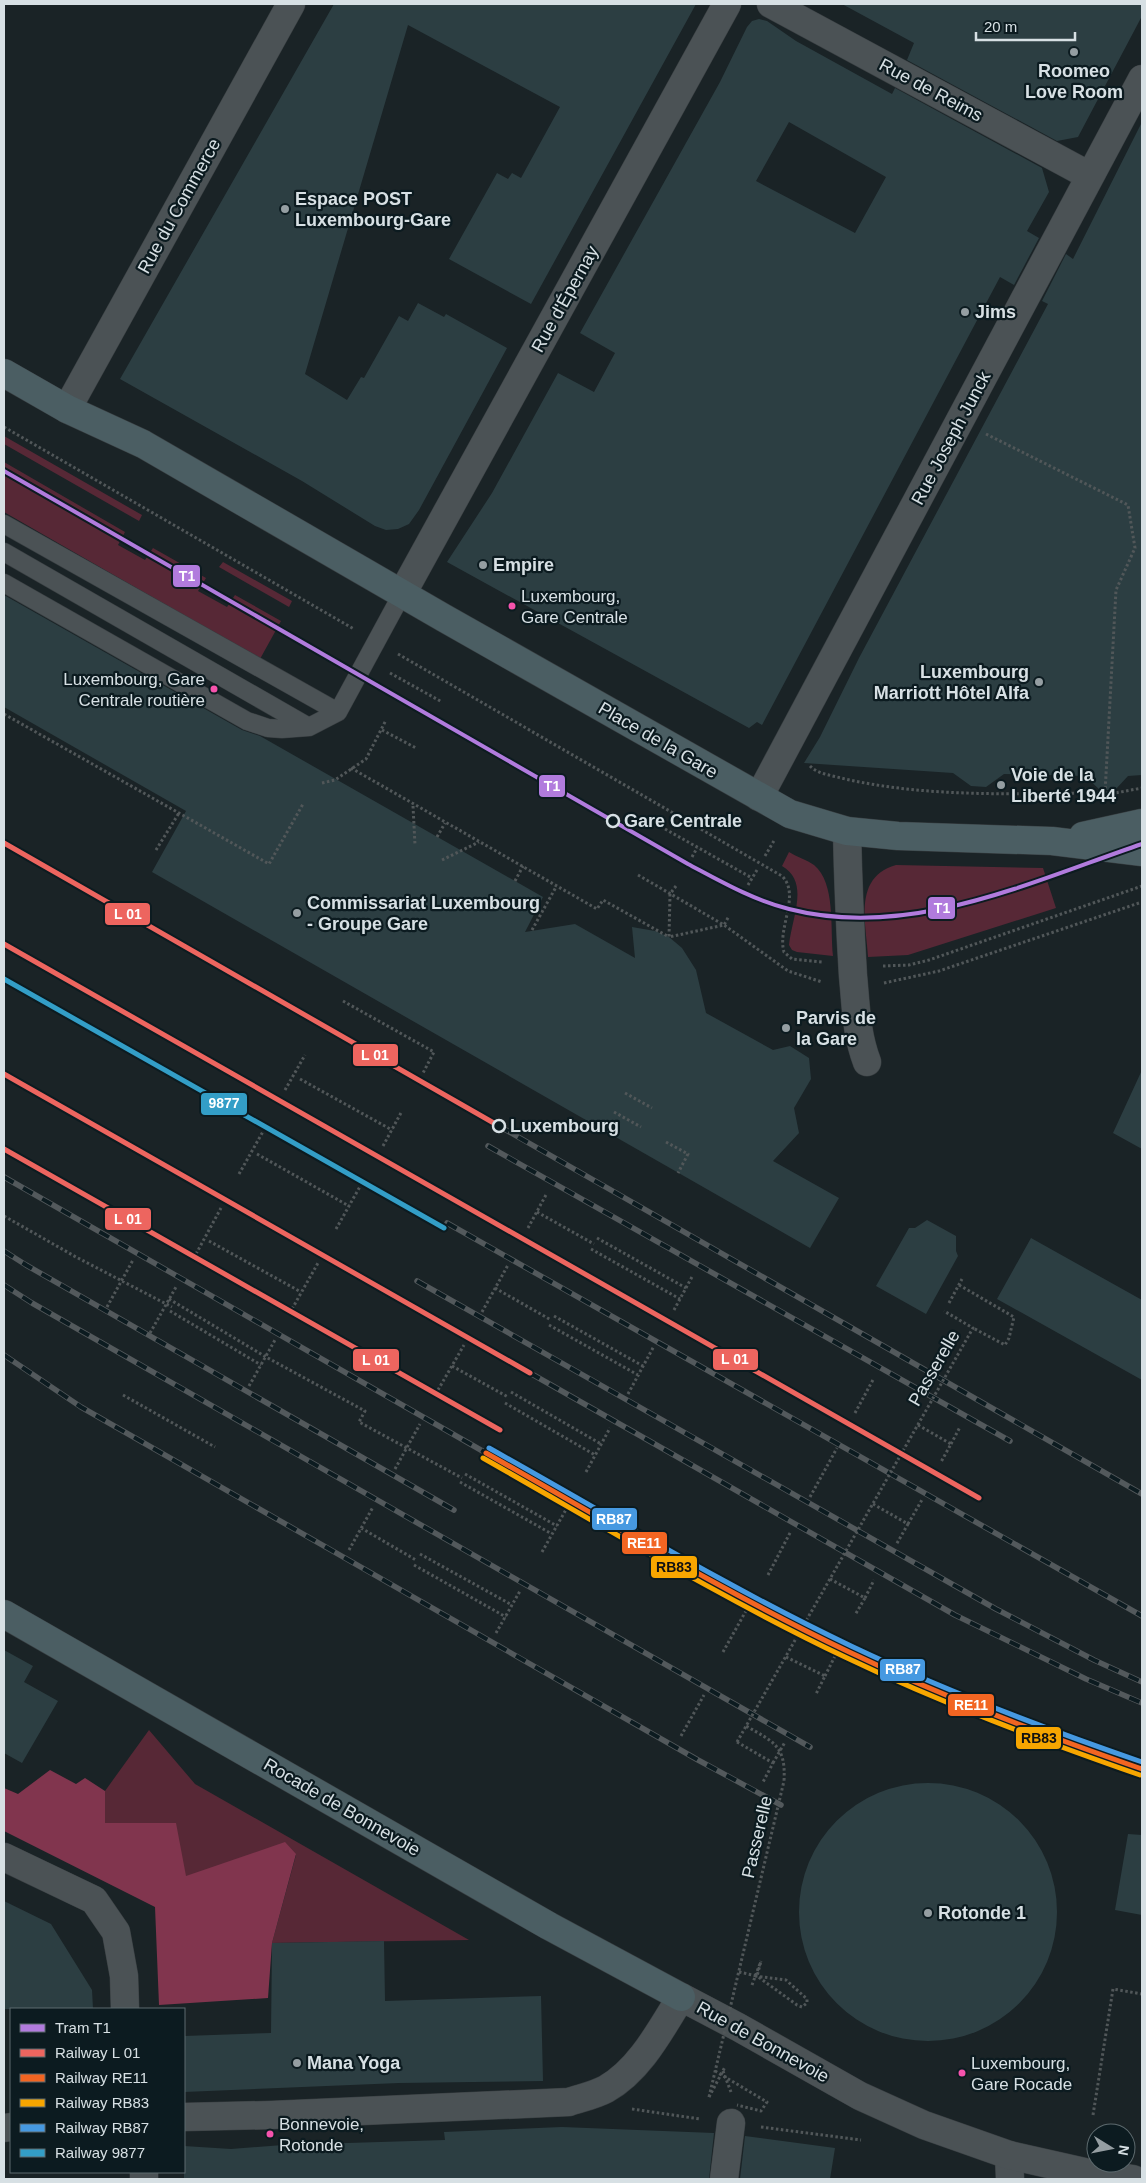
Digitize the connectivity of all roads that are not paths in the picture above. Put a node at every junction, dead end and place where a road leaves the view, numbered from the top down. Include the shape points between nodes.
1 (291, 4) edge
2 (727, 4) edge
3 (771, 4) edge
4 (1142, 79) edge
5 (1090, 176) junction
6 (4, 373) edge
7 (67, 409) junction
8 (4, 525) edge
9 (4, 552) edge
10 (63, 558) junction
11 (22, 562) junction
12 (4, 565) edge
13 (4, 583) edge
14 (402, 594) junction
15 (39, 603) junction
16 (338, 712) junction
17 (309, 727) junction
18 (759, 797) junction
19 (1142, 823) edge
20 (847, 831) junction
21 (1052, 841) junction
22 (1142, 852) edge
23 (867, 1062) dead end
24 (4, 1614) edge
25 (4, 1858) edge
26 (681, 1997) junction
27 (125, 2008) edge
28 (185, 2117) edge
29 (731, 2123) dead end
30 (1010, 2167) edge
31 (724, 2179) edge
32 (1133, 2179) edge

1 - 7 street, Rue du Commerce
2 - 14 street, Rue d'Épernay
3 - 5 street, Rue de Reims
4 - 5 street, Rue Joseph Junck
5 - 18 street, Rue Joseph Junck
6 - 7 main road, Place de la Gare
7 - 14 main road, Place de la Gare via 143,444
8 - 10 lane
8 - 11 lane
9 - 11 lane
10 - 11 lane
10 - 16 lane
11 - 12 lane
11 - 15 lane
11 - 17 lane
13 - 15 lane
14 - 16 lane
14 - 18 main road, Place de la Gare
15 - 17 lane via 247,721 268,728
16 - 17 lane
18 - 20 main road, Place de la Gare via 790,814
19 - 21 main road
20 - 21 main road, Place de la Gare via 898,836
20 - 23 street via 849,919 857,1026
21 - 22 main road
24 - 26 main road, Rocade de Bonnevoie via 549,1926
25 - 27 street via 94,1900 116,1932 124,1976
26 - 28 street, Rue de Bonnevoie via 651,2045 632,2068 606,2089 569,2102
26 - 30 street, Rue de Bonnevoie via 860,2096
29 - 31 street
30 - 32 street, Rue de Bonnevoie

